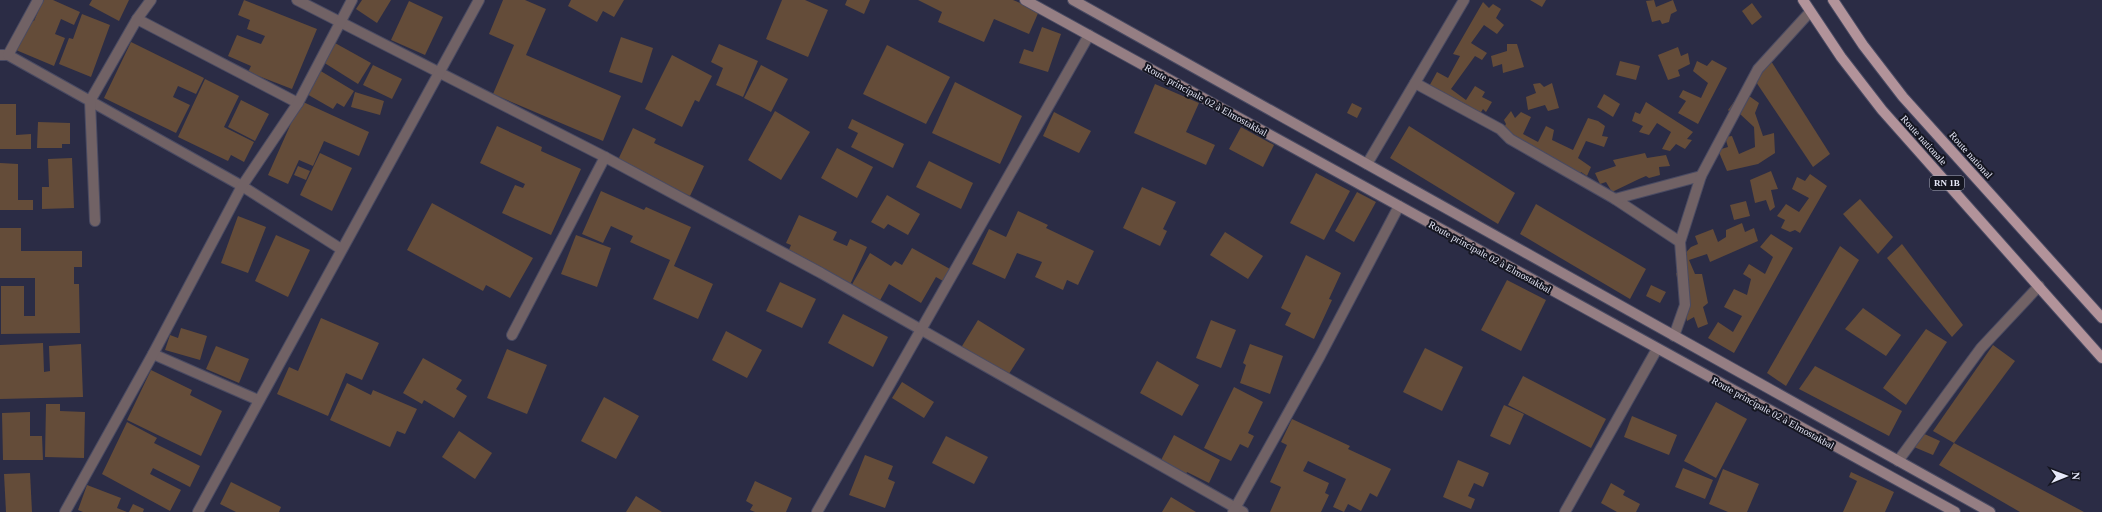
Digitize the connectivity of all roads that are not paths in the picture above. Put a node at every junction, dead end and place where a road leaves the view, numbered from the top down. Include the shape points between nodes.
1 (38, 0) edge
2 (151, 0) edge
3 (297, 0) edge
4 (352, 0) edge
5 (479, 0) edge
6 (1025, 0) edge
7 (1073, 0) edge
8 (1464, 0) edge
9 (1803, 0) edge
10 (1832, 0) edge
11 (1810, 12) junction
12 (137, 19) junction
13 (340, 22) junction
14 (1089, 35) junction
15 (4, 55) edge
16 (439, 72) junction
17 (1415, 83) junction
18 (90, 100) junction
19 (298, 103) junction
20 (605, 157) junction
21 (1367, 164) junction
22 (1701, 176) junction
23 (242, 186) junction
24 (1614, 199) junction
25 (1399, 206) junction
26 (94, 221) dead end
27 (1680, 242) junction
28 (341, 249) junction
29 (2039, 286) junction
30 (2102, 318) edge
31 (920, 330) junction
32 (512, 335) dead end
33 (1674, 336) junction
34 (1657, 349) junction
35 (153, 354) junction
36 (2102, 358) edge
37 (258, 400) junction
38 (1898, 461) junction
39 (1237, 511) edge
40 (65, 512) edge
41 (198, 512) edge
42 (817, 512) edge
43 (1566, 512) edge
44 (1955, 512) edge
45 (1990, 512) edge

1 - 15 street
2 - 12 street
3 - 13 street
4 - 13 street
5 - 16 street
6 - 14 main road, Route principale 02 à Elmostakbal
7 - 21 main road, Route principale 02 à Elmostakbal
8 - 17 street
9 - 11 main road, Route nationale / RN 1B
10 - 30 main road, Route national via 1903,97
11 - 22 street via 1758,69
11 - 29 main road, Route nationale / RN 1B via 1840,57 1882,110
12 - 18 street
12 - 19 street
13 - 16 street
13 - 19 street
14 - 25 main road, Route principale 02 à Elmostakbal
14 - 31 street
15 - 18 street
16 - 20 street
16 - 28 street
17 - 21 street
17 - 24 street via 1500,129 1510,139
18 - 23 street
18 - 26 street
19 - 23 street
20 - 31 street
20 - 32 street
21 - 33 main road, Route principale 02 à Elmostakbal
22 - 24 street
22 - 27 street
23 - 28 street
23 - 35 street
24 - 27 street
25 - 34 main road, Route principale 02 à Elmostakbal
25 - 39 street
27 - 33 street via 1685,305
28 - 37 street
29 - 36 main road, Route nationale / RN 1B
29 - 38 street via 1981,348
31 - 39 street
31 - 42 street
33 - 38 main road, Route principale 02 à Elmostakbal
34 - 43 street
34 - 44 main road, Route principale 02 à Elmostakbal
35 - 37 street
35 - 40 street
37 - 41 street
38 - 45 main road, Route principale 02 à Elmostakbal

